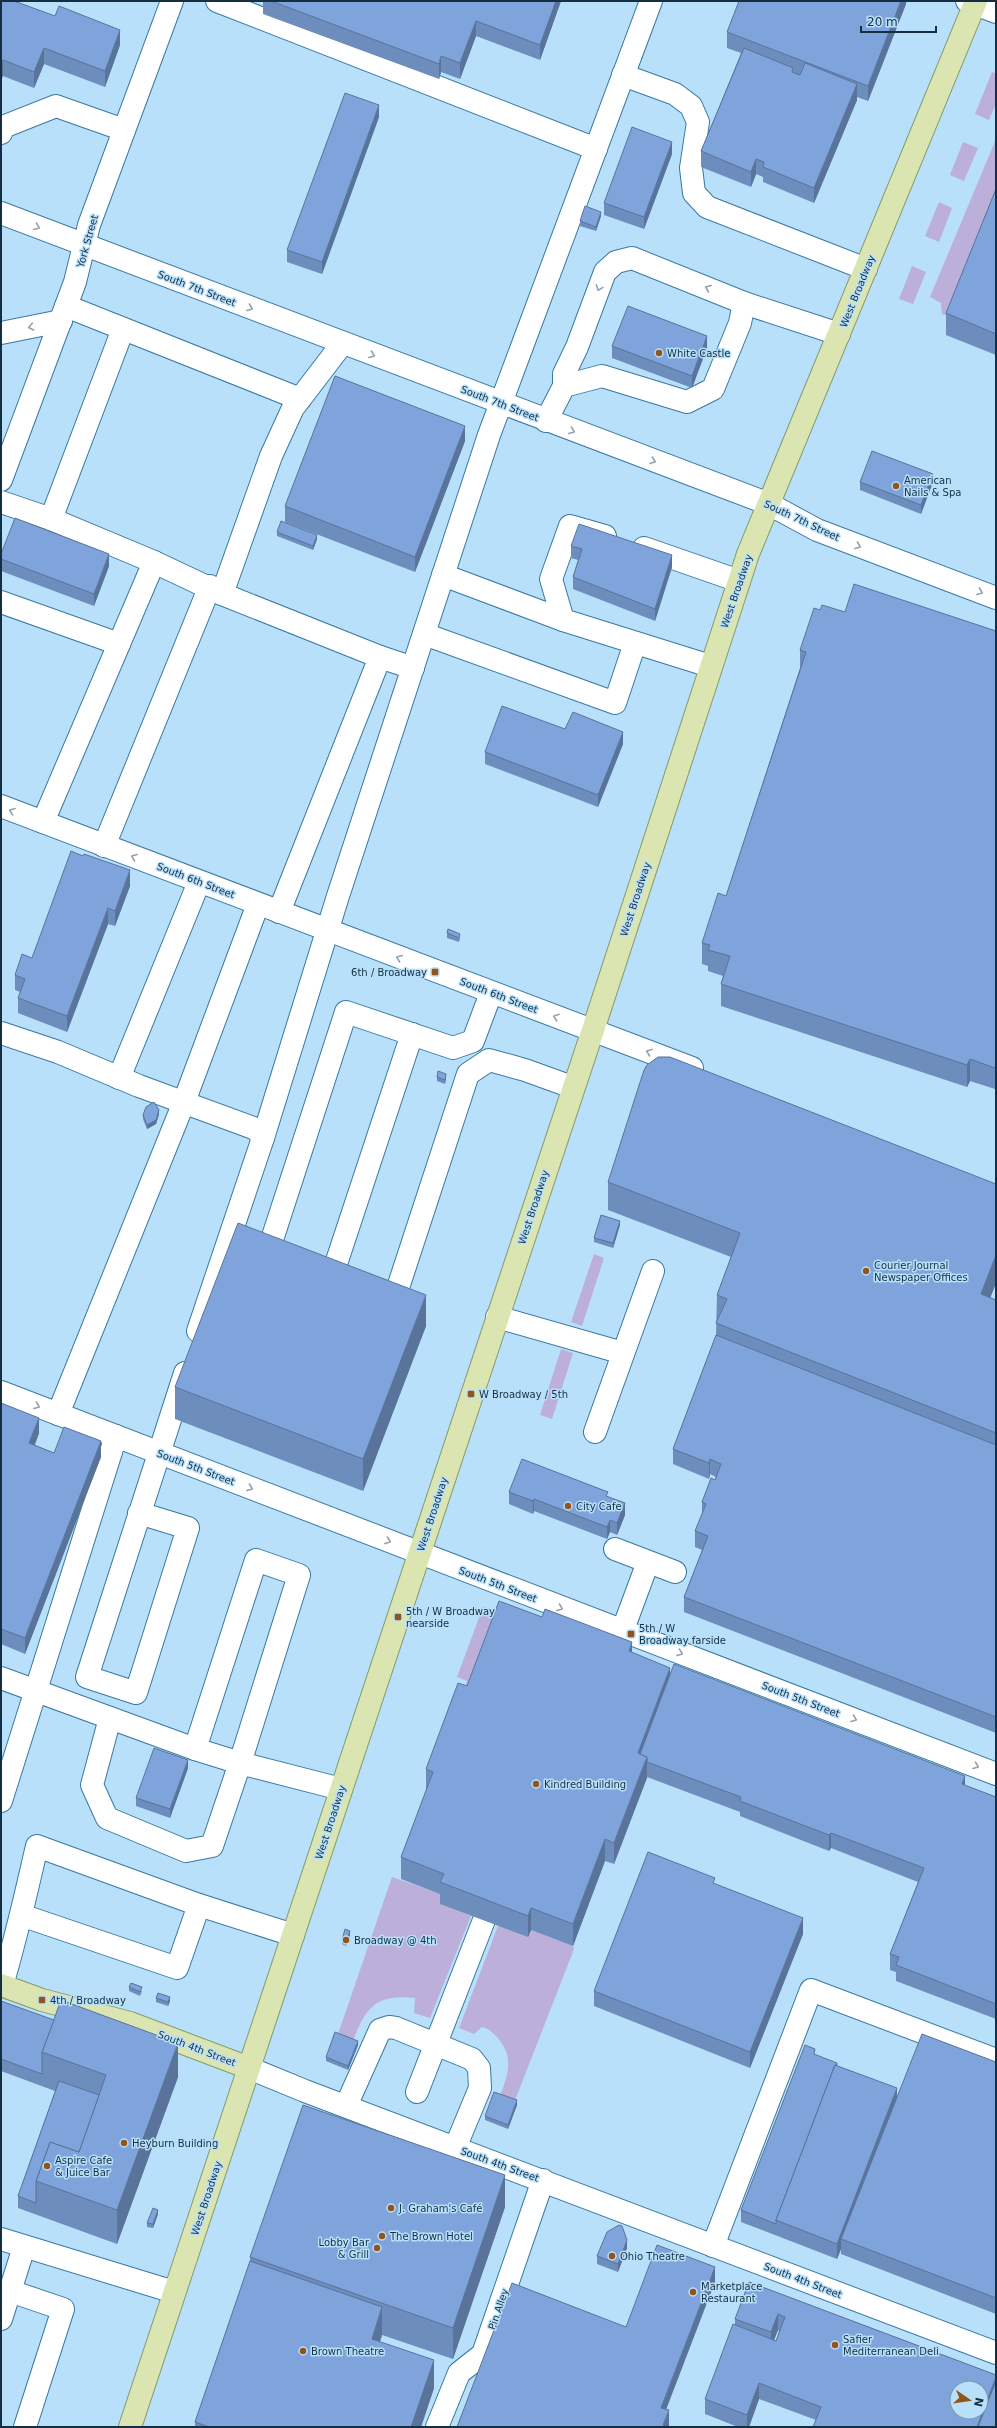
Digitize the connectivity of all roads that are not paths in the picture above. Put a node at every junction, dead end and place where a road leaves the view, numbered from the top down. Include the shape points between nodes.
1 (172, 1) edge
2 (217, 1) edge
3 (651, 1) edge
4 (972, 2) edge
5 (996, 12) edge
6 (623, 75) junction
7 (124, 130) junction
8 (1, 133) edge
9 (596, 149) junction
10 (1, 213) edge
11 (85, 246) junction
12 (866, 269) junction
13 (744, 303) junction
14 (63, 313) junction
15 (123, 329) junction
16 (1, 332) edge
17 (839, 334) junction
18 (342, 344) junction
19 (577, 347) junction
20 (602, 376) junction
21 (564, 386) junction
22 (300, 399) junction
23 (501, 404) junction
24 (546, 421) junction
25 (1, 480) edge
26 (1, 502) edge
27 (769, 504) junction
28 (51, 519) junction
29 (154, 562) junction
30 (443, 575) junction
31 (739, 581) junction
32 (216, 590) junction
33 (996, 598) edge
34 (1, 602) edge
35 (562, 620) junction
36 (424, 634) junction
37 (635, 643) junction
38 (119, 644) junction
39 (380, 657) junction
40 (710, 666) junction
41 (413, 668) junction
42 (1, 806) edge
43 (43, 822) junction
44 (104, 846) junction
45 (199, 882) junction
46 (258, 904) junction
47 (279, 912) junction
48 (328, 931) junction
49 (491, 993) junction
50 (593, 1030) junction
51 (1, 1033) edge
52 (412, 1034) junction
53 (463, 1044) junction
54 (490, 1060) junction
55 (468, 1074) junction
56 (710, 1075) edge
57 (119, 1078) junction
58 (572, 1087) junction
59 (184, 1102) junction
60 (263, 1138) junction
61 (653, 1271) dead end
62 (331, 1279) junction
63 (497, 1317) junction
64 (623, 1353) junction
65 (1, 1392) edge
66 (58, 1414) junction
67 (595, 1432) dead end
68 (116, 1436) junction
69 (158, 1453) junction
70 (139, 1513) junction
71 (615, 1549) dead end
72 (419, 1553) junction
73 (648, 1562) junction
74 (675, 1572) dead end
75 (622, 1632) junction
76 (1, 1678) edge
77 (36, 1691) junction
78 (110, 1718) junction
79 (195, 1748) junction
80 (240, 1763) junction
81 (996, 1774) edge
82 (341, 1789) junction
83 (1, 1801) edge
84 (199, 1906) junction
85 (21, 1915) junction
86 (484, 1920) edge
87 (293, 1935) junction
88 (1, 1985) edge
89 (436, 2044) junction
90 (996, 2060) edge
91 (249, 2068) junction
92 (417, 2092) dead end
93 (346, 2106) junction
94 (455, 2148) junction
95 (543, 2180) junction
96 (1, 2239) edge
97 (713, 2246) junction
98 (24, 2247) junction
99 (10, 2291) junction
100 (174, 2292) junction
101 (1, 2318) edge
102 (996, 2353) edge
103 (25, 2427) edge
104 (130, 2427) edge
105 (437, 2427) edge

1 - 7 street, York Street
2 - 9 street
3 - 6 street
4 - 5 street
4 - 12 main road, West Broadway
6 - 9 street
6 - 12 street via 675,94 691,106 698,122 691,168 694,193 707,207
7 - 8 street via 56,106 3,127
7 - 11 street, York Street
9 - 23 street
10 -> 11 street, South 7th Street
11 - 14 street, York Street
11 -> 18 street, South 7th Street
12 - 17 main road, West Broadway
13 - 17 street
13 -> 19 street via 632,258 616,262 605,272
13 - 20 street via 740,324 713,389 687,402
14 - 15 street
14 -> 16 street
14 - 25 street, York Street
15 - 22 street
15 - 28 street
17 - 27 main road, West Broadway
18 - 22 street
18 -> 23 street, South 7th Street
19 - 20 street
19 - 21 street via 564,374
20 - 21 street
21 - 24 street
22 - 32 street via 293,408 271,456
23 - 24 street, South 7th Street
23 - 30 street
24 -> 27 street, South 7th Street
26 - 28 street
27 - 31 main road, West Broadway
27 -> 33 street, South 7th Street via 817,530
28 - 29 street
29 - 32 street
29 - 38 street
30 - 35 street
30 - 36 street
31 - 35 street via 570,526 551,579
31 - 40 main road, West Broadway
32 - 39 street
32 - 44 street
34 - 38 street
35 - 37 street
36 - 37 street via 615,703
36 - 41 street
37 - 40 street
38 - 43 street
39 - 41 street
39 - 47 street
40 - 50 main road, West Broadway
41 - 48 street
43 -> 42 street, South 6th Street
43 - 44 street, South 6th Street
45 -> 44 street, South 6th Street
45 - 46 street, South 6th Street
45 - 57 street
46 - 47 street, South 6th Street
46 - 59 street
47 - 48 street, South 6th Street
49 -> 48 street, South 6th Street
48 - 60 street
50 -> 49 street, South 6th Street
49 - 53 street
56 -> 50 street, South 6th Street
50 - 58 main road, West Broadway
51 - 57 street via 58,1052
52 - 53 street
52 - 62 street
52 - 62 street via 346,1012 267,1255
53 - 54 street
53 - 55 street
54 - 55 street
54 - 58 street
55 - 62 street via 393,1303
57 - 59 street
58 - 63 main road, West Broadway
59 - 60 street via 256,1129
59 - 66 street
60 - 69 street
61 - 64 street
63 - 64 street
63 - 72 main road, West Broadway
64 - 67 street
65 -> 66 street, South 5th Street
66 - 68 street, South 5th Street
68 - 69 street, South 5th Street
68 - 77 street
69 - 70 street
69 -> 72 street, South 5th Street
70 - 70 street via 87,1676 136,1693 188,1528
71 - 73 street
72 -> 75 street, South 5th Street
72 - 82 main road, West Broadway
73 - 74 street
73 - 75 street
75 -> 81 street, South 5th Street
76 - 77 street
77 - 78 street
77 - 83 street
78 - 79 street
78 - 80 street via 92,1785 107,1818 186,1851 212,1846
79 - 80 street
79 - 80 street via 256,1560 299,1575
80 - 82 street
82 - 87 main road, West Broadway
84 - 85 street via 177,1968
84 - 85 street via 37,1846
84 - 87 street
85 - 88 street
86 - 89 street
87 - 91 main road, West Broadway
88 - 91 main road, South 4th Street via 42,2000 130,2023
89 - 92 street
89 - 93 street via 396,2028 380,2030
89 - 94 street via 472,2059 479,2068 480,2088
90 - 97 street via 811,1990
91 - 93 street, South 4th Street
91 - 100 main road, West Broadway
93 - 94 street, South 4th Street
94 - 95 street, South 4th Street
95 - 97 street, South 4th Street
95 - 105 street, Pin Alley via 482,2354 459,2373
96 - 98 street
97 - 102 street, South 4th Street
98 - 99 street
98 - 100 street
99 - 101 street
99 - 103 street via 63,2309
100 - 104 main road, West Broadway

